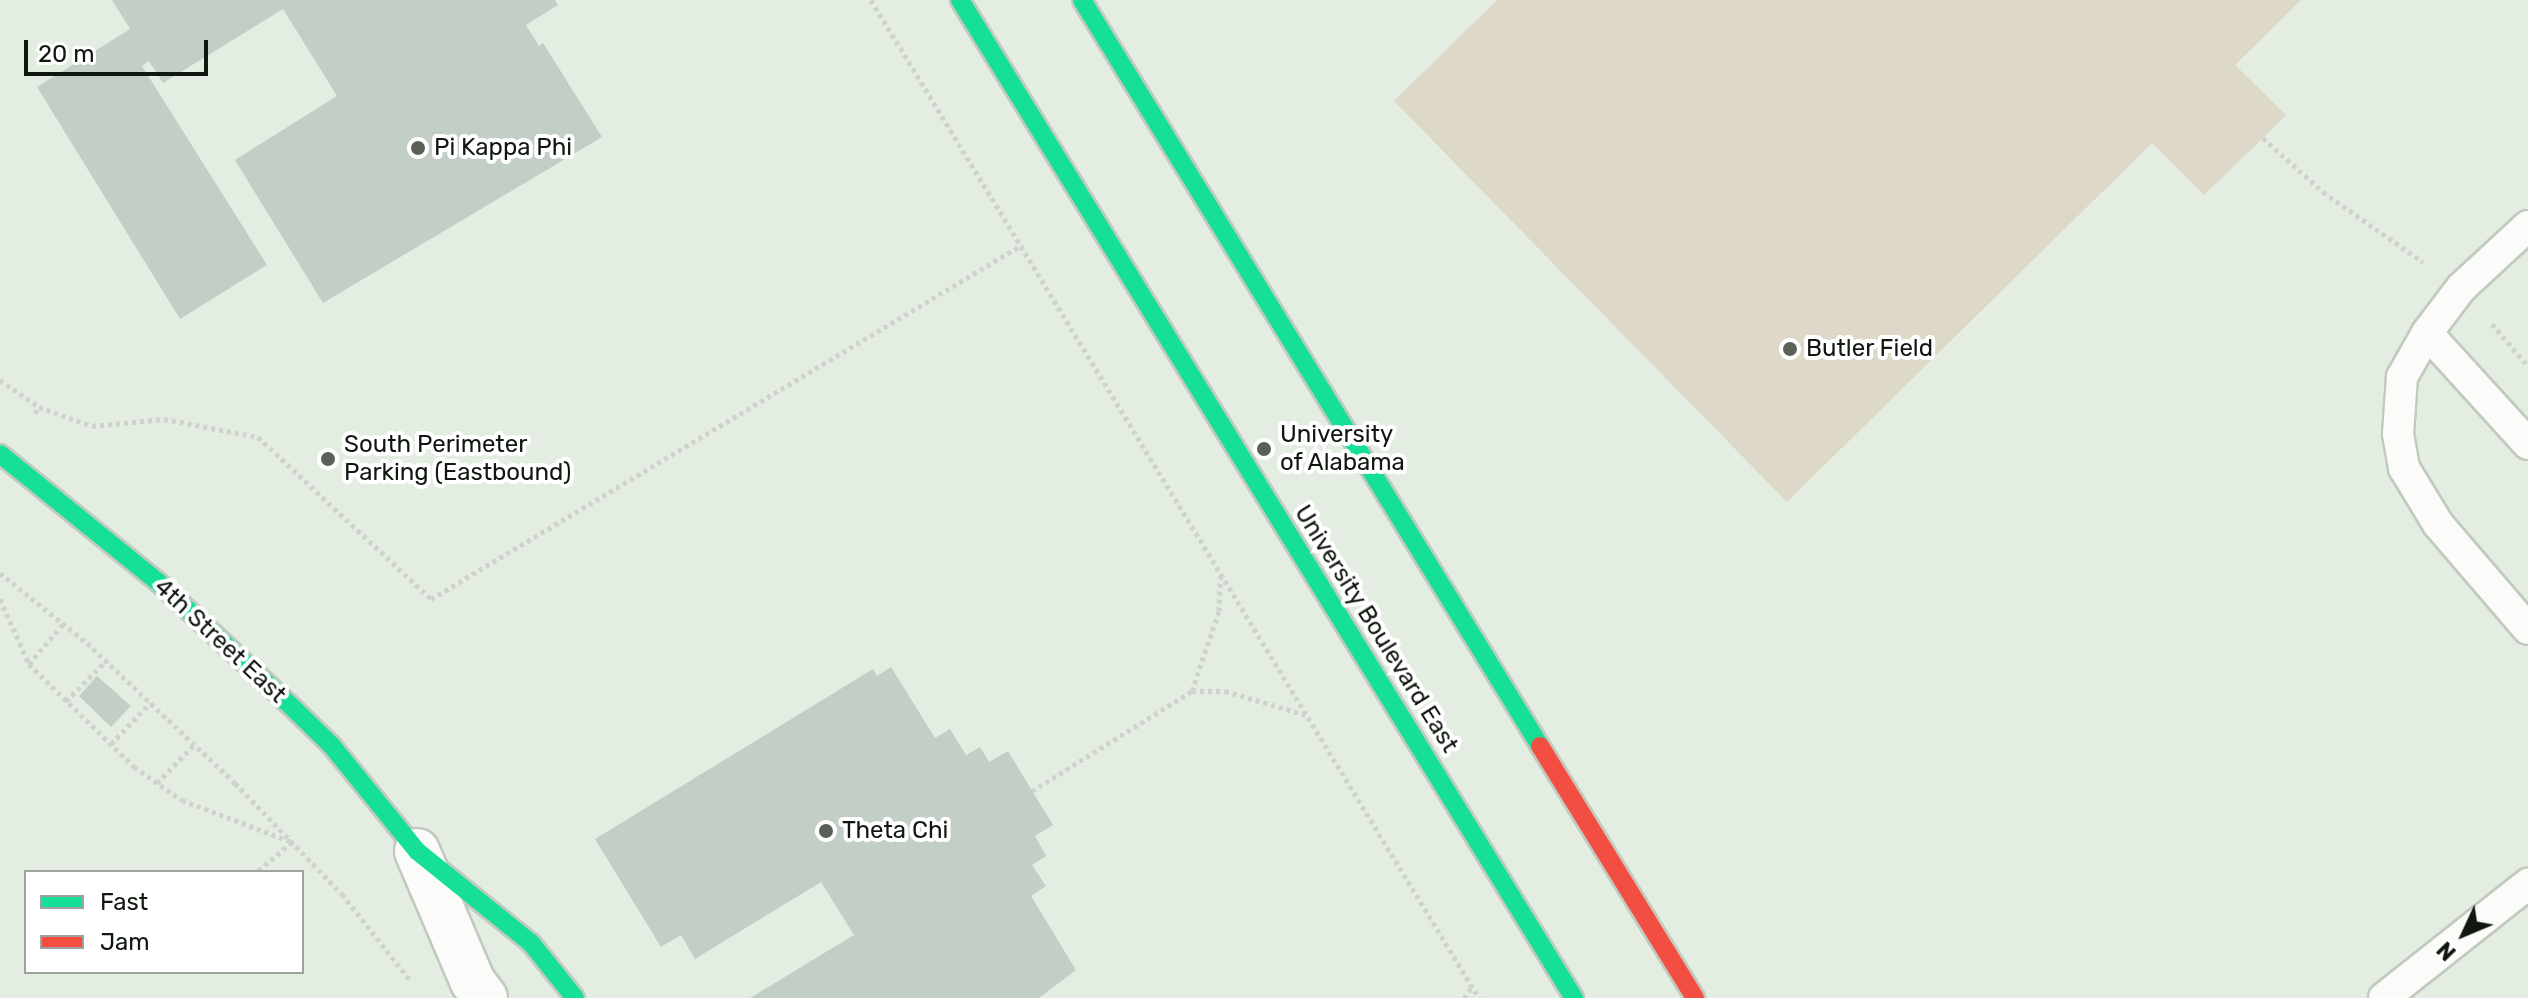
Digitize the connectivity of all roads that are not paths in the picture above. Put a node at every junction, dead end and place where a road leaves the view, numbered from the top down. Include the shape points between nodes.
1 (960, 0) edge
2 (1082, 0) edge
3 (2528, 226) edge
4 (2427, 333) junction
5 (2528, 444) edge
6 (1, 454) edge
7 (2528, 629) edge
8 (417, 851) junction
9 (2528, 884) edge
10 (485, 998) edge
11 (575, 998) edge
12 (1574, 998) edge
13 (1695, 998) edge
14 (2384, 998) edge

1 - 12 main road, University Boulevard East
2 - 13 main road
3 - 4 lane via 2461,288
4 - 5 lane
4 - 7 lane via 2402,377 2398,434 2404,468 2438,524
6 - 8 main road, 4th Street East via 158,582 291,706 332,746
8 - 10 street, 4th Street East via 473,982
8 - 11 main road, 4th Street East via 531,943
9 - 14 lane

